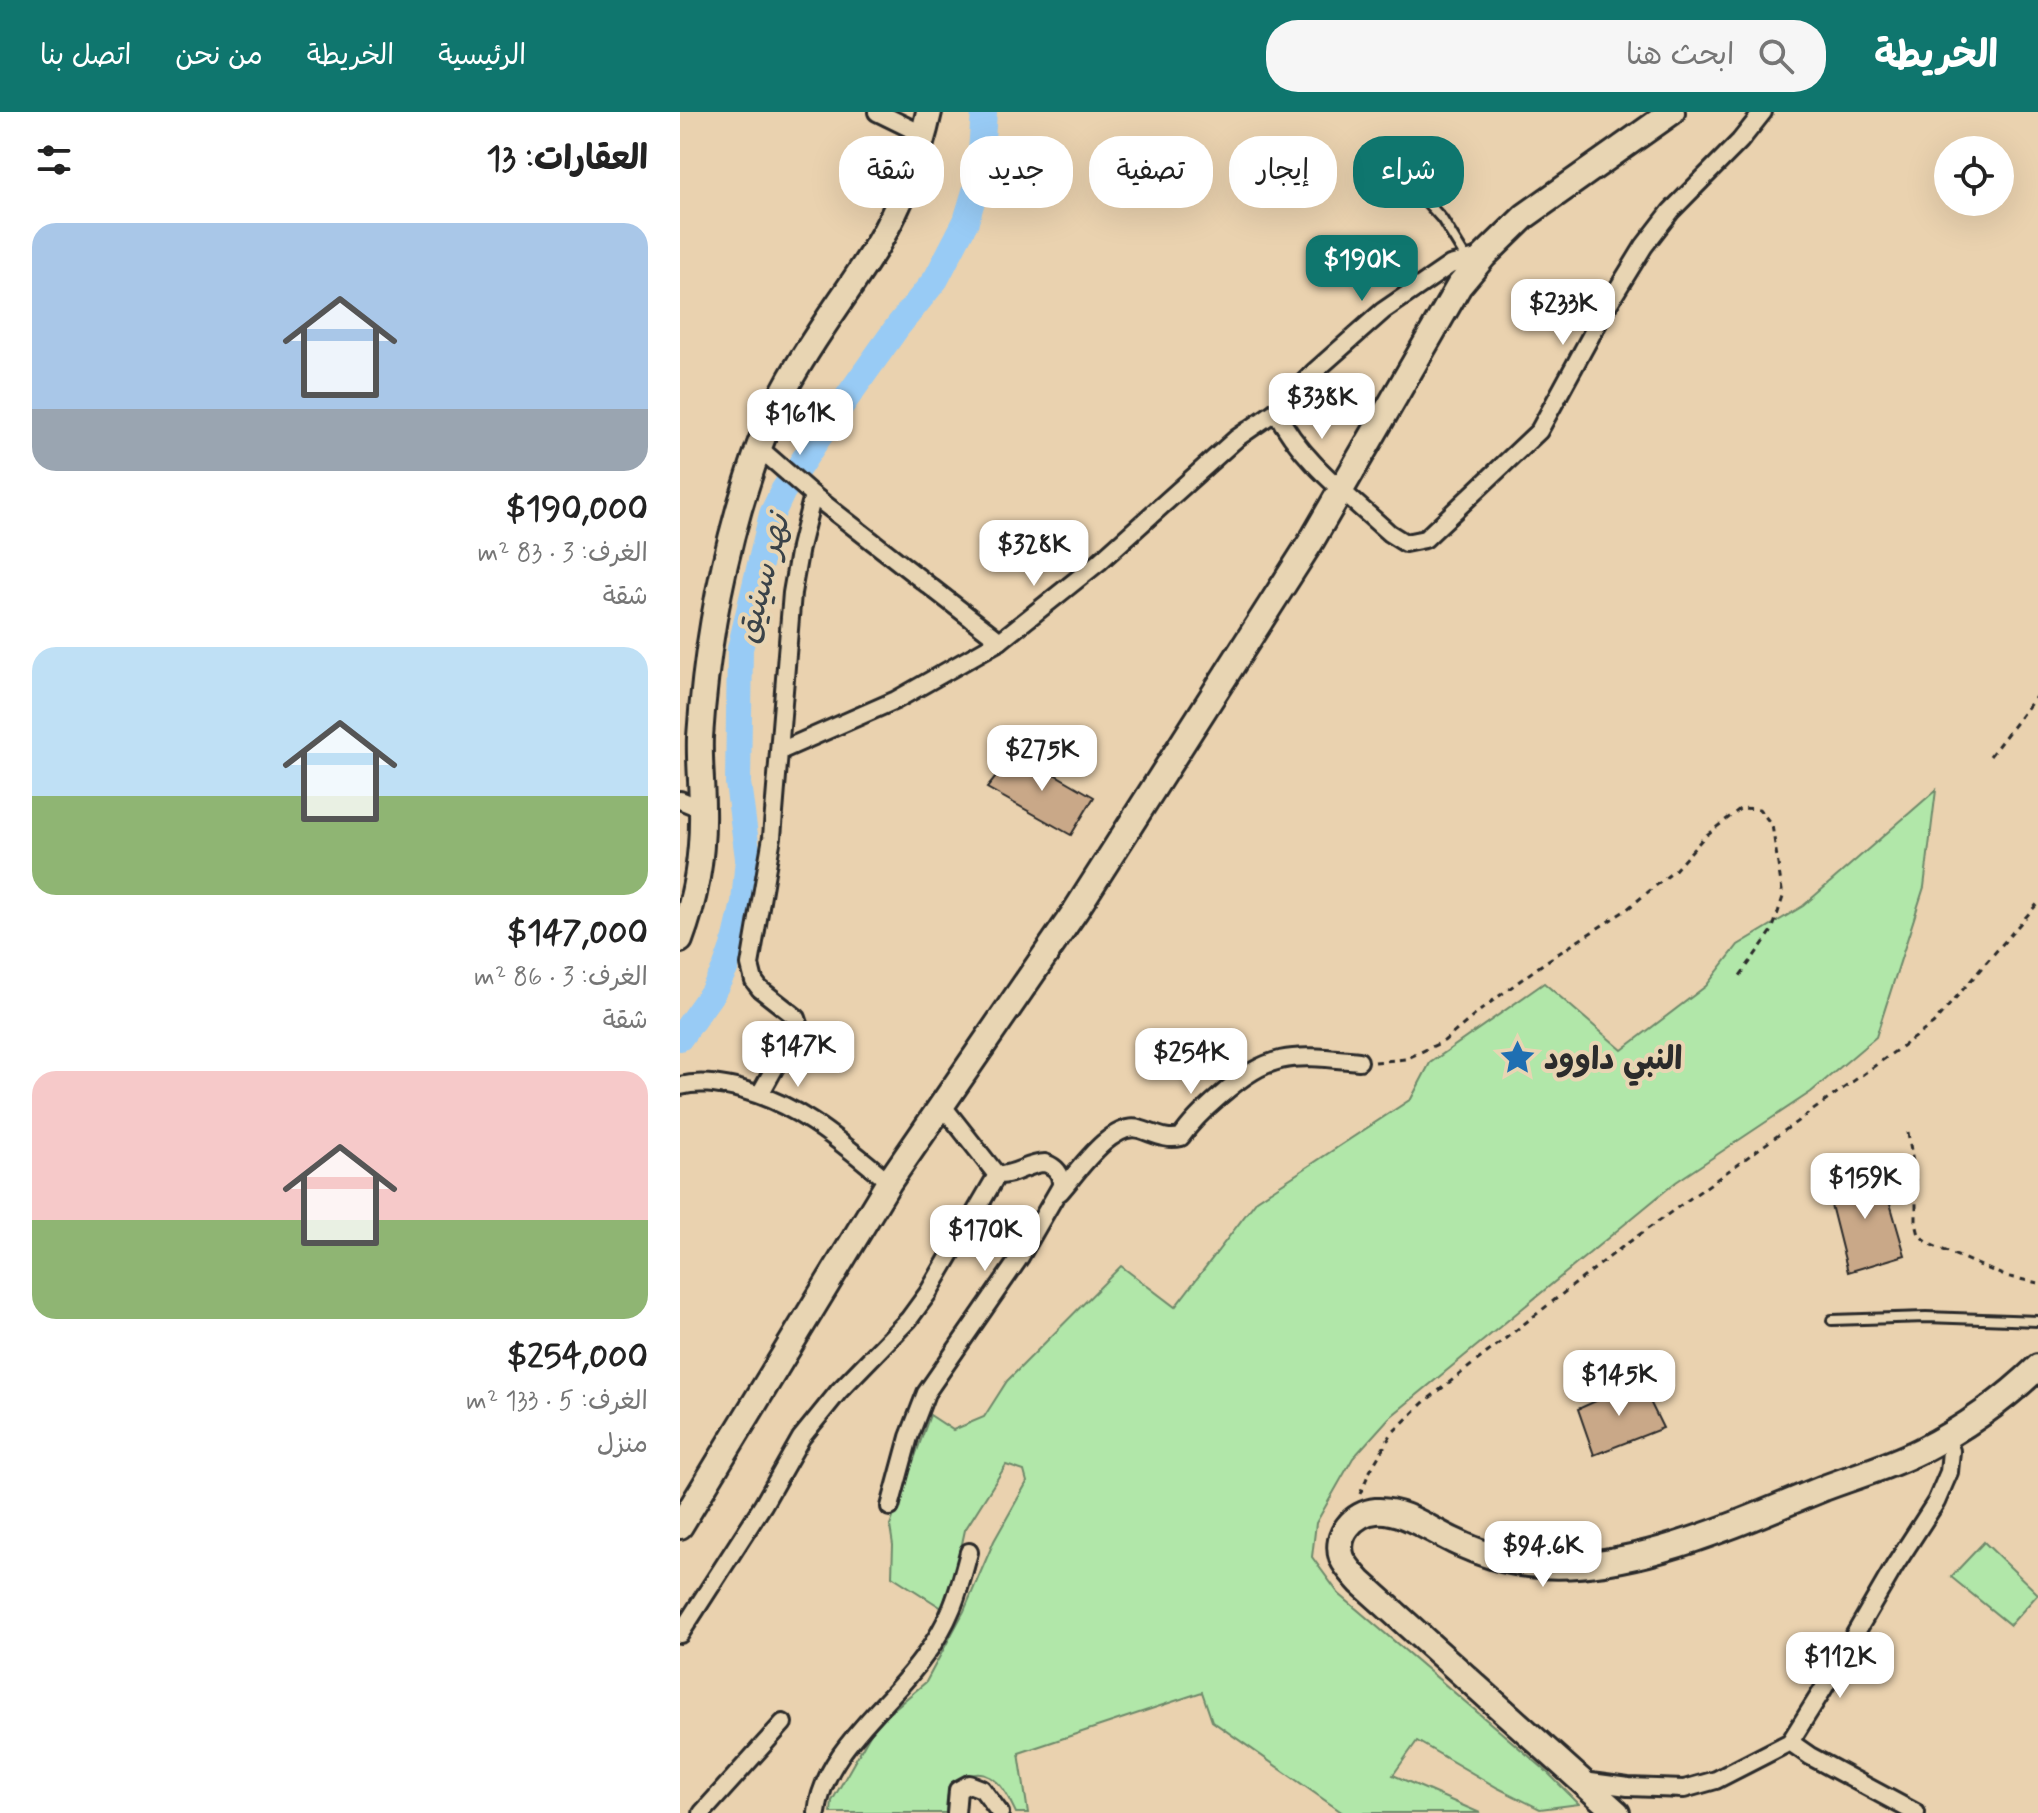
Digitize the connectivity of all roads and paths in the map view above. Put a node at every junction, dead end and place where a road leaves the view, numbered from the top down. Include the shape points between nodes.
1 (877, 112) edge
2 (1672, 112) edge
3 (1763, 112) edge
4 (927, 124) edge
5 (1432, 208) edge
6 (1475, 257) junction
7 (1276, 411) junction
8 (765, 453) junction
9 (808, 490) junction
10 (1342, 490) junction
11 (1000, 641) junction
12 (2038, 694) edge
13 (780, 751) junction
14 (1990, 756) dead end
15 (691, 804) edge
16 (2038, 903) edge
17 (680, 940) edge
18 (1737, 980) dead end
19 (1359, 1061) joint
20 (680, 1086) edge
21 (760, 1094) junction
22 (942, 1105) junction
23 (1908, 1132) dead end
24 (997, 1175) junction
25 (889, 1182) junction
26 (1058, 1194) junction
27 (2038, 1283) edge
28 (1832, 1320) dead end
29 (2038, 1321) edge
30 (2038, 1367) edge
31 (1946, 1437) junction
32 (890, 1507) dead end
33 (1348, 1524) junction
34 (680, 1526) edge
35 (969, 1552) dead end
36 (680, 1634) edge
37 (783, 1723) dead end
38 (1790, 1742) junction
39 (1581, 1781) junction
40 (702, 1813) edge
41 (817, 1813) edge
42 (956, 1813) edge
43 (1000, 1813) edge
44 (1617, 1813) edge
45 (1916, 1813) edge

1 - 4 street
2 - 6 street
3 - 10 street via 1644,246 1539,431 1451,517 1425,539 1405,543
4 - 8 street via 903,193 877,245 778,402
5 - 6 lane
6 - 7 street via 1429,278 1383,311
6 - 10 street
7 - 10 street via 1300,448
7 - 11 street via 1237,438 1099,562
8 - 9 street
8 - 15 street via 723,574
9 - 11 street
9 - 13 street via 792,593
10 - 22 street via 1076,910
11 - 13 street via 896,700
12 - 14 path
13 - 21 street via 772,837 750,965 754,981 799,1024
15 - 17 street via 699,875
16 - 33 path via 1933,1024 1621,1248 1423,1403 1392,1433
18 - 19 path via 1772,931 1783,897 1772,825 1759,809 1741,808 1626,910 1544,963 1444,1041 1406,1059
19 - 26 street via 1286,1058 1258,1066 1214,1101 1181,1137 1133,1127 1119,1130
20 - 21 street via 710,1083
21 - 25 street via 830,1133
22 - 24 street
22 - 25 street
23 - 27 path via 1919,1235 2005,1276
24 - 26 street via 1045,1163 1062,1179
24 - 36 street via 909,1319 801,1438
25 - 34 street
26 - 32 street via 926,1393
28 - 29 lane
30 - 31 street via 2012,1392
31 - 33 street via 1918,1453 1743,1520 1590,1566 1499,1559 1388,1511 1366,1513
31 - 38 street via 1949,1472 1936,1502
33 - 39 street via 1341,1538 1342,1558 1360,1582
35 - 41 street via 951,1616 896,1693 850,1742 824,1783
37 - 40 street
38 - 39 street via 1716,1780 1684,1789
38 - 45 street
39 - 44 street
42 - 43 street via 958,1790 969,1784 982,1789

